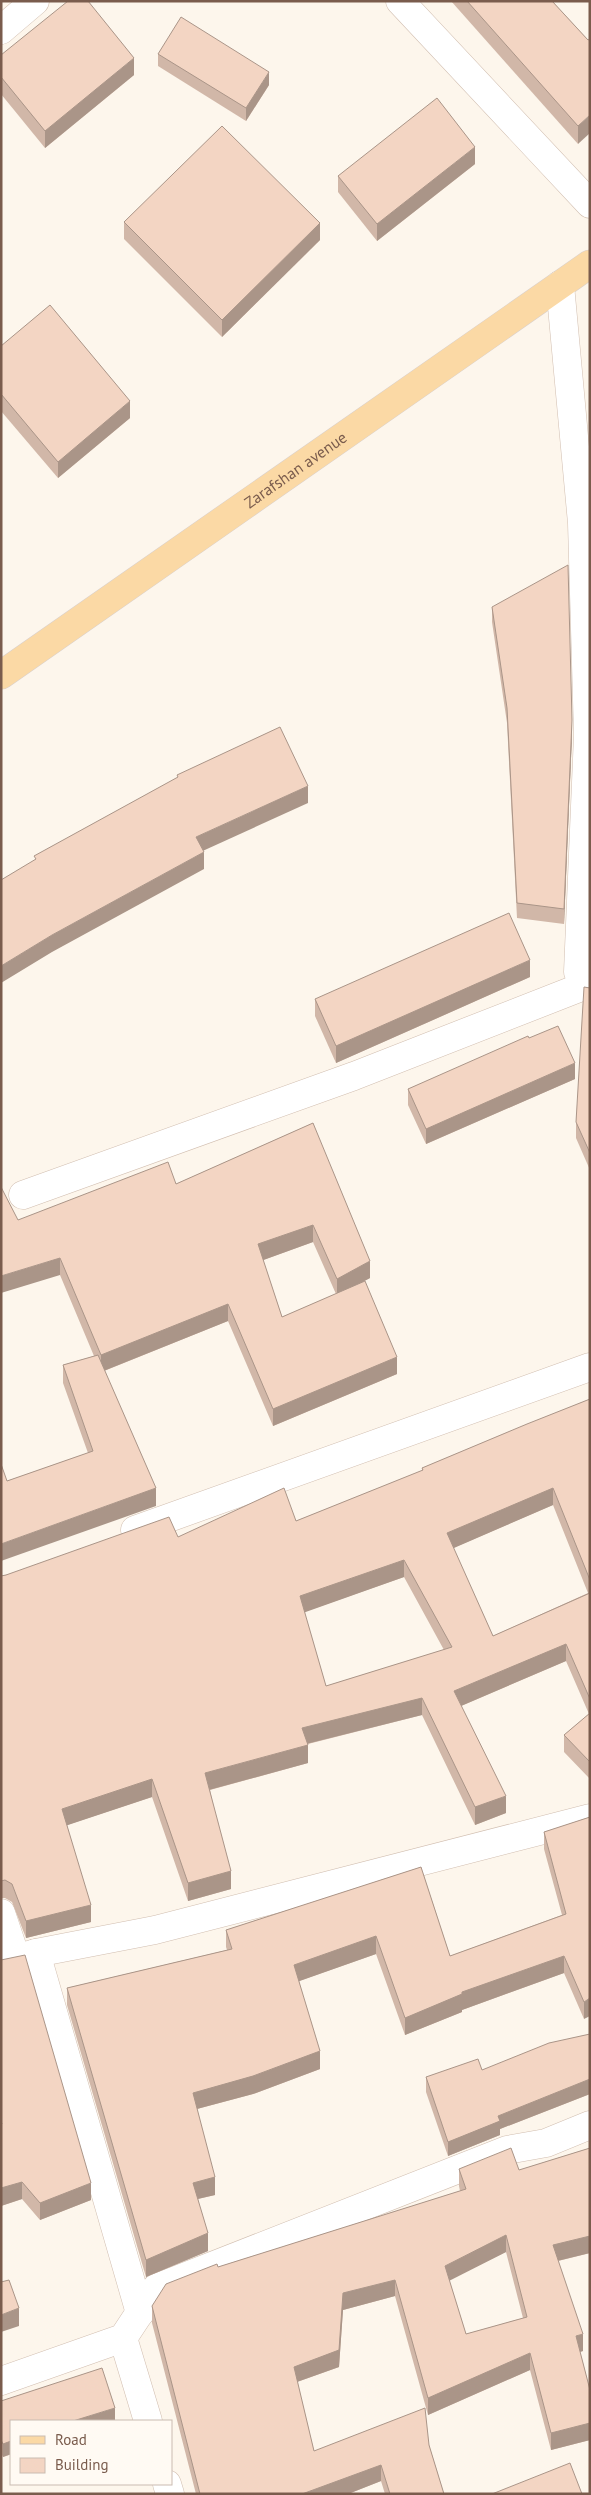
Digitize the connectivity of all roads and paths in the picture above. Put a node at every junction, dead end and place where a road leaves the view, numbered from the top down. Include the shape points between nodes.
1 (35, 1) edge
2 (400, 1) edge
3 (1, 30) edge
4 (590, 204) edge
5 (590, 264) edge
6 (560, 285) junction
7 (1, 675) edge
8 (587, 987) edge
9 (23, 1194) dead end
10 (590, 1367) edge
11 (112, 1538) edge
12 (590, 1818) edge
13 (1, 1913) edge
14 (18, 1958) edge
15 (590, 2125) edge
16 (140, 2313) junction
17 (123, 2338) junction
18 (1, 2381) edge
19 (148, 2420) edge

1 - 3 street
2 - 4 street
5 - 6 main road, Zarafshan avenue
6 - 7 main road, Zarafshan avenue
6 - 8 street via 582,533 588,736 578,972
8 - 9 street via 354,1076
10 - 11 street
12 - 14 street via 155,1930
13 - 14 street
14 - 16 street
15 - 16 street via 546,2143 507,2150 156,2288
16 - 17 street
17 - 18 street
17 - 19 street

